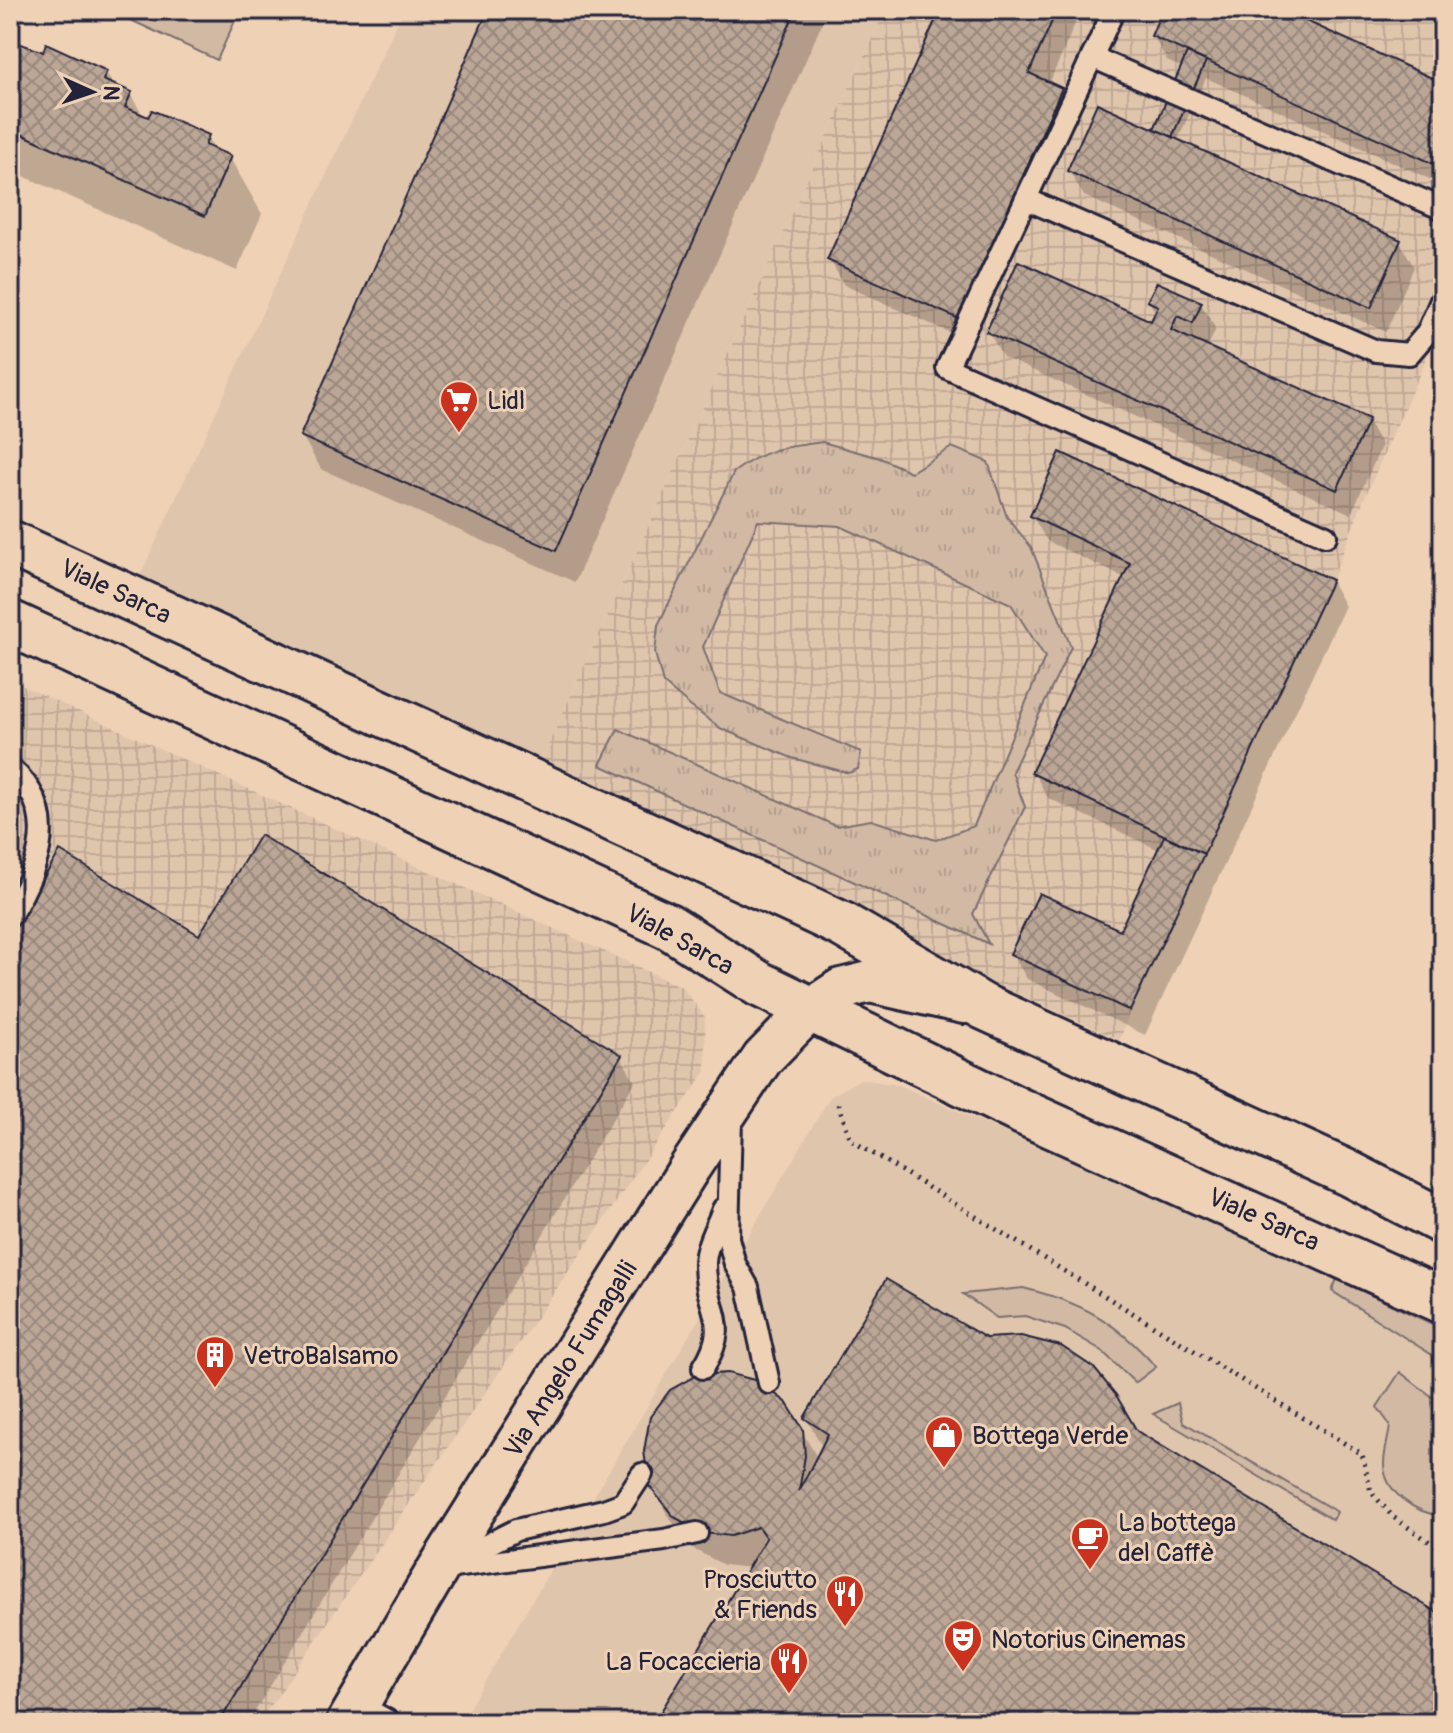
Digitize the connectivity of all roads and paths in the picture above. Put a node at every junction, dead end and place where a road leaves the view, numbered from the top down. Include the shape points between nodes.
1 (1114, 10) edge
2 (1092, 57) junction
3 (1026, 199) junction
4 (1443, 209) edge
5 (1443, 296) edge
6 (1326, 536) dead end
7 (10, 543) edge
8 (10, 623) edge
9 (10, 768) edge
10 (10, 916) edge
11 (984, 1007) junction
12 (811, 1009) junction
13 (732, 1102) junction
14 (838, 1104) dead end
15 (729, 1194) junction
16 (1443, 1222) edge
17 (1443, 1301) edge
18 (703, 1368) dead end
19 (769, 1383) dead end
20 (642, 1474) dead end
21 (697, 1533) dead end
22 (1443, 1551) edge
23 (438, 1569) junction
24 (366, 1717) edge

1 - 2 lane
2 - 3 lane
2 - 4 lane
3 - 5 lane via 1376,351 1409,354 1427,333
3 - 6 lane via 947,368
7 - 11 street, Viale Sarca via 843,925
8 - 12 street, Viale Sarca via 668,926 759,984
9 - 10 lane via 35,796 41,835 32,874
11 - 12 street, Via Angelo Fumagalli via 870,982 841,989
11 - 16 street, Viale Sarca via 1348,1173
12 - 13 street, Via Angelo Fumagalli via 763,1058
12 - 17 street, Viale Sarca via 1018,1110
13 - 15 lane
13 - 23 street, Via Angelo Fumagalli
14 - 22 path via 851,1140 1362,1454 1371,1492 1393,1517
15 - 18 lane via 705,1261 719,1329 716,1348
15 - 19 lane via 728,1238 748,1287
20 - 23 lane via 623,1503 516,1530
21 - 23 lane
23 - 24 street, Via Angelo Fumagalli

